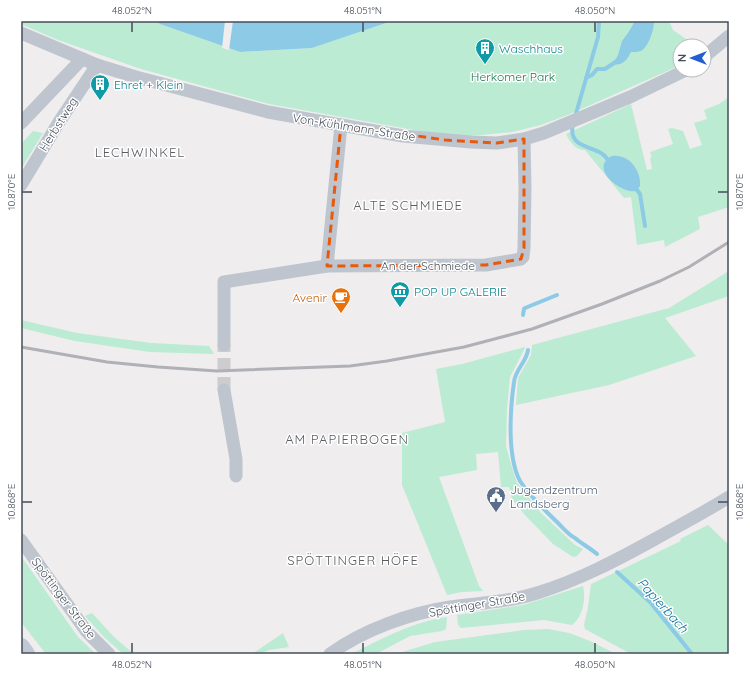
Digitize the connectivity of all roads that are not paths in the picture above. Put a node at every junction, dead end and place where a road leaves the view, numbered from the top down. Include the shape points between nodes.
1 (21, 33) edge
2 (729, 36) edge
3 (712, 50) edge
4 (82, 59) junction
5 (97, 65) junction
6 (672, 77) edge
7 (21, 123) edge
8 (341, 125) junction
9 (524, 139) junction
10 (21, 185) edge
11 (327, 266) junction
12 (224, 346) tunnel mouth
13 (224, 390) tunnel mouth
14 (236, 476) dead end
15 (729, 497) edge
16 (21, 540) edge
17 (21, 647) edge
18 (26, 654) edge
19 (110, 654) edge
20 (330, 654) edge

1 - 4 street, Von-Kühlmann-Straße
2 - 3 street
4 - 5 street, Von-Kühlmann-Straße
4 - 7 street
5 - 8 street, Von-Kühlmann-Straße via 268,112
5 - 10 street, Herbstweg
6 - 9 street, Von-Kühlmann-Straße via 572,123
8 - 9 street, Von-Kühlmann-Straße via 395,135 445,140 497,142
8 - 11 street
9 - 11 street, An der Schmiede via 524,254 517,261 486,265
11 - 12 street, An der Schmiede via 224,282
13 - 14 street via 236,459
15 - 20 street, Spöttinger Straße via 585,575 514,599 423,613 364,634
16 - 19 street, Spöttinger Straße via 87,632
17 - 18 main road

